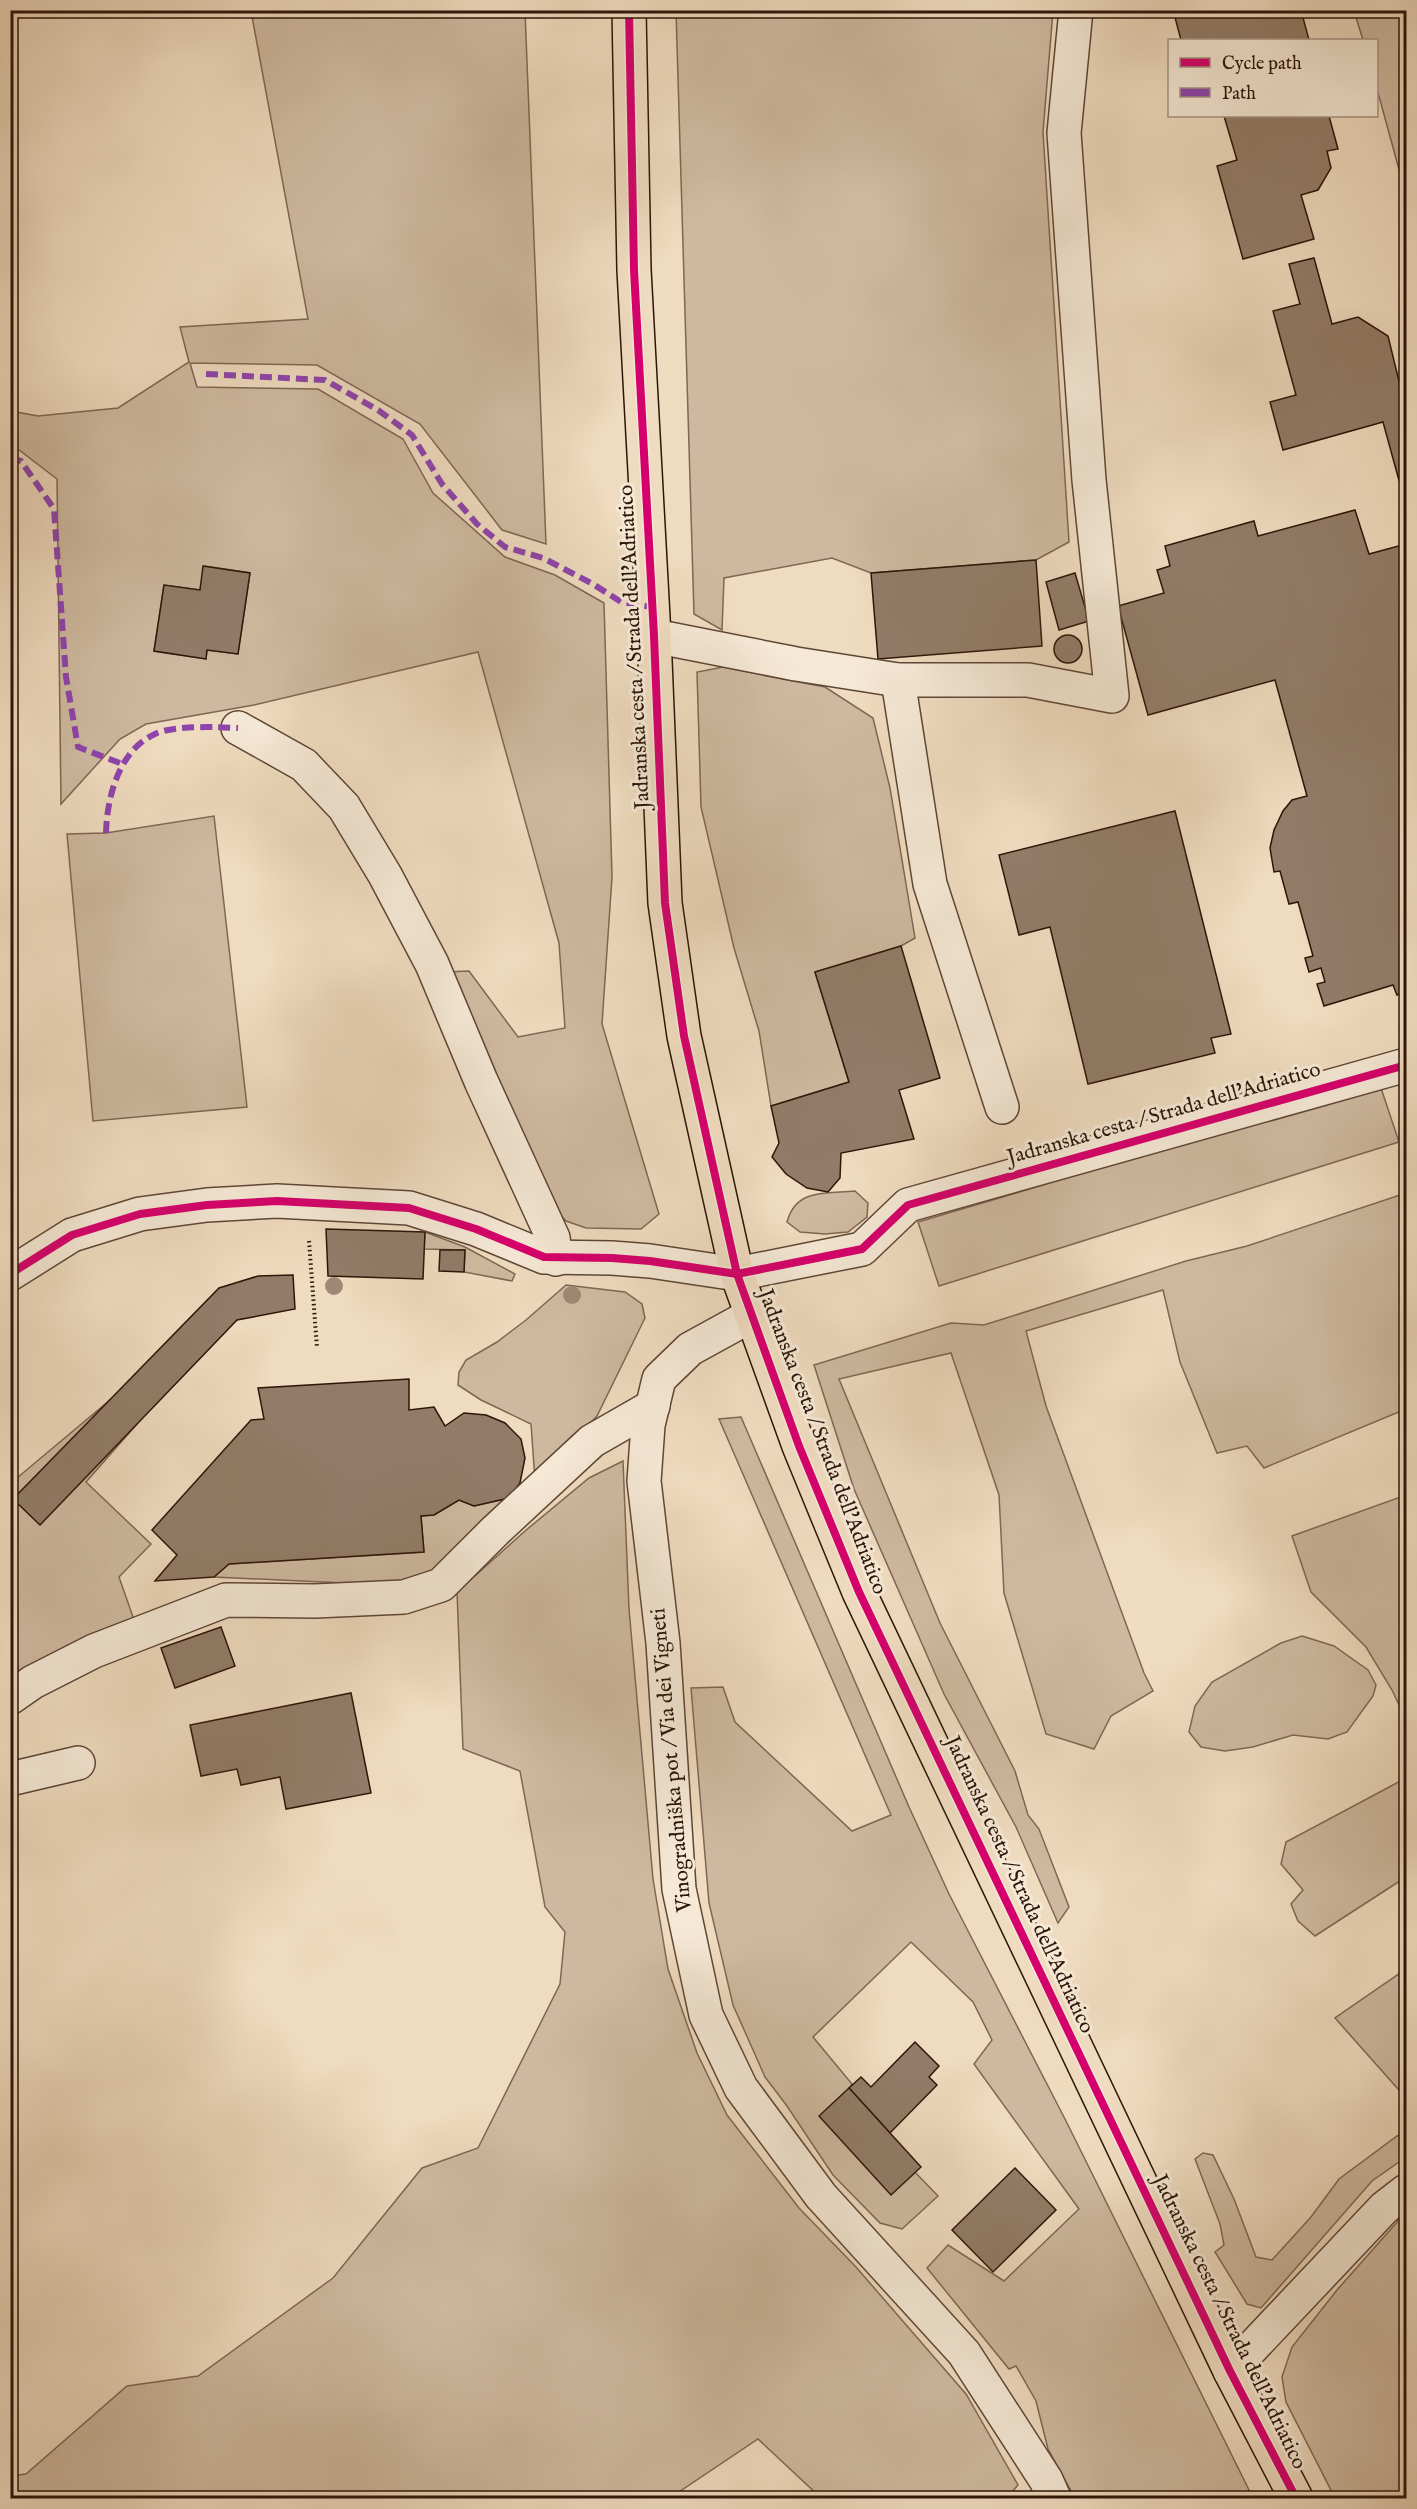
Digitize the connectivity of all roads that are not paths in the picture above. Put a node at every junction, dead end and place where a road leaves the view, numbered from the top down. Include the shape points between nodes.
1 (629, 10) edge
2 (1076, 10) edge
3 (654, 636) junction
4 (898, 680) junction
5 (238, 728) dead end
6 (1407, 1065) edge
7 (1002, 1107) dead end
8 (556, 1258) junction
9 (10, 1274) edge
10 (737, 1274) junction
11 (752, 1315) junction
12 (653, 1406) junction
13 (10, 1698) edge
14 (78, 1763) dead end
15 (10, 1779) edge
16 (1407, 2191) edge
17 (1230, 2371) junction
18 (1054, 2499) edge
19 (1296, 2499) edge

1 - 3 main road, Jadranska cesta / Strada dell'Adriatico via 634,270
2 - 4 street via 1064,133 1089,480 1112,696 1028,680
3 - 4 street
3 - 10 main road, Jadranska cesta / Strada dell'Adriatico via 664,903 684,1036
4 - 7 street via 930,884
5 - 8 street via 304,765 344,807 432,964 553,1238
6 - 10 street, Jadranska cesta / Strada dell'Adriatico via 908,1205 862,1249
8 - 9 street via 409,1208 277,1201 140,1214 72,1235
8 - 10 street via 650,1261
10 - 11 main road, Jadranska cesta / Strada dell'Adriatico
11 - 12 street, Vinogradniška pot / Via dei Vigneti via 690,1349 659,1379
11 - 17 main road, Jadranska cesta / Strada dell'Adriatico via 799,1446 859,1592
12 - 13 street via 592,1441 441,1585 404,1597 226,1600 94,1652
12 - 18 street, Vinogradniška pot / Via dei Vigneti via 644,1481 663,1643 679,1889 706,2015 741,2088 821,2196 964,2353 1046,2480
14 - 15 street
16 - 17 street via 1383,2208
17 - 19 main road, Jadranska cesta / Strada dell'Adriatico

